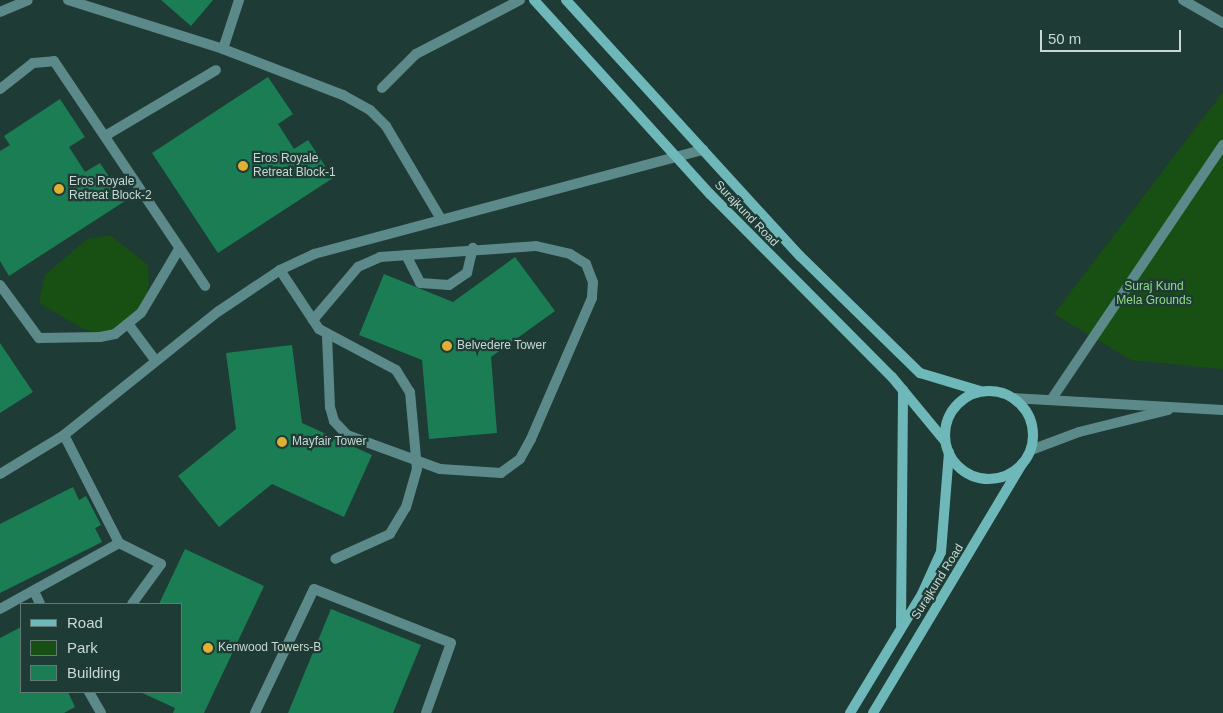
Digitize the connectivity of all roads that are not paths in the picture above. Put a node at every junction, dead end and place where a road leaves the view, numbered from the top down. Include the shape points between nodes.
1 (28, 0) edge
2 (68, 0) edge
3 (238, 0) edge
4 (520, 0) edge
5 (534, 0) edge
6 (566, 0) edge
7 (1183, 0) edge
8 (0, 12) edge
9 (1223, 23) edge
10 (223, 49) junction
11 (216, 70) dead end
12 (382, 88) dead end
13 (0, 89) edge
14 (105, 136) junction
15 (1223, 145) edge
16 (703, 150) junction
17 (676, 158) junction
18 (441, 219) junction
19 (179, 248) junction
20 (473, 248) junction
21 (406, 255) junction
22 (280, 270) junction
23 (0, 285) edge
24 (205, 286) dead end
25 (313, 320) junction
26 (129, 325) junction
27 (327, 336) junction
28 (155, 360) junction
29 (903, 390) junction
30 (980, 391) junction
31 (1013, 398) junction
32 (1051, 400) junction
33 (1178, 407) junction
34 (1223, 410) edge
35 (64, 435) junction
36 (945, 441) junction
37 (1031, 450) junction
38 (949, 452) junction
39 (416, 460) junction
40 (1022, 464) junction
41 (0, 474) edge
42 (119, 543) junction
43 (334, 560) dead end
44 (34, 591) junction
45 (40, 603) edge
46 (133, 603) edge
47 (0, 609) edge
48 (901, 626) junction
49 (90, 693) edge
50 (99, 693) edge
51 (95, 703) junction
52 (101, 713) edge
53 (255, 713) edge
54 (426, 713) edge
55 (850, 713) edge
56 (873, 713) edge

1 - 8 street
2 - 10 street
3 - 10 street
4 - 12 street via 416,54
5 - 17 main road, Surajkund Road
6 - 16 main road, Surajkund Road
7 - 9 street
10 - 18 street via 342,95 370,110 386,126
11 - 14 street
13 - 14 street via 33,63 54,61
14 - 19 street
15 - 32 street
16 - 17 street
16 - 30 main road, Surajkund Road via 800,256 920,373
17 - 18 street via 597,182
17 - 29 main road, Surajkund Road
18 - 22 street via 314,254
19 - 24 street
19 - 26 street via 141,313
20 - 21 street
20 - 21 street via 467,272 449,285 420,283
20 - 39 street via 514,244 570,254 586,264 593,282 592,298 531,439 511,468 460,474
21 - 25 street via 380,258 358,267
22 - 25 street
22 - 28 street
23 - 26 street via 39,338 100,337
25 - 27 street
26 - 28 street
27 - 39 street via 396,370 404,379 410,392
27 - 39 street via 334,421 347,435 371,447
28 - 35 street
29 - 36 main road, Surajkund Road
29 - 48 main road
30 - 31 main road
30 - 36 main road via 958,404 949,416
31 - 32 street
31 - 37 main road via 1032,424
32 - 33 street
33 - 34 street
33 - 37 street via 1079,432
35 - 41 street
35 - 42 street
36 - 38 main road
37 - 40 main road
38 - 40 main road via 968,473 985,479 1001,477
38 - 48 main road, Surajkund Road via 941,552
39 - 43 street via 399,522 368,548
40 - 56 main road, Surajkund Road
42 - 44 street
42 - 46 street via 161,564
44 - 45 street
44 - 47 street
48 - 55 main road, Surajkund Road
49 - 51 street
50 - 51 street
51 - 52 street
53 - 54 street via 314,590 451,643

